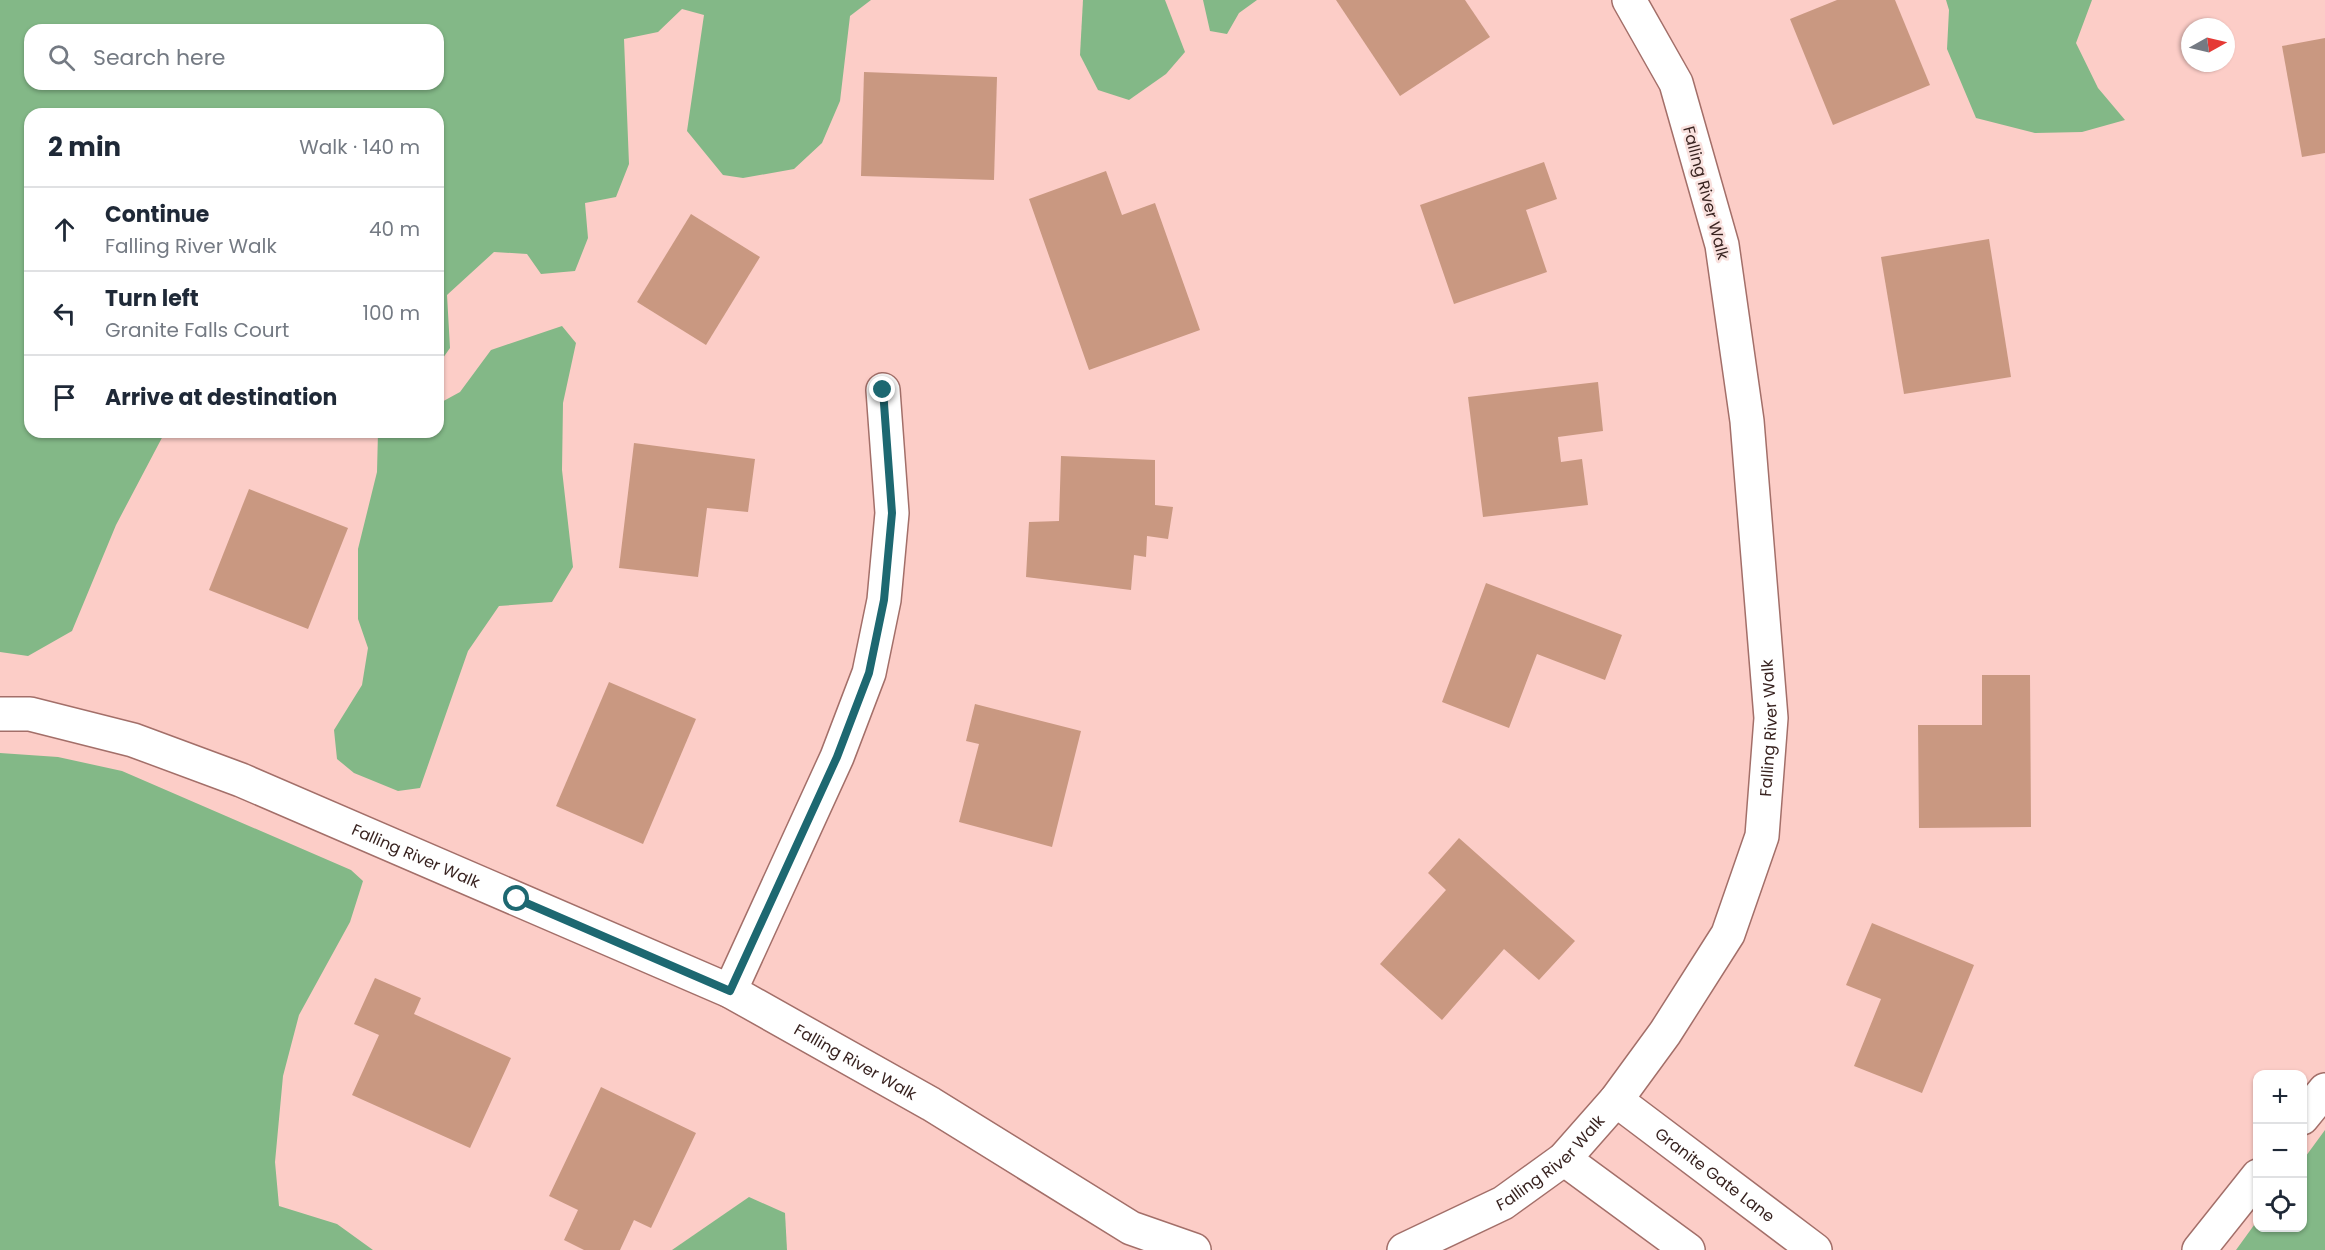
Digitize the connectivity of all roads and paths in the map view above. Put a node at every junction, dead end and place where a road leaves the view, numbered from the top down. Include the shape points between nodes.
1 (1629, 0) edge
2 (883, 390) dead end
3 (0, 714) edge
4 (730, 991) junction
5 (2325, 1090) edge
6 (1616, 1100) junction
7 (2307, 1112) edge
8 (1564, 1159) junction
9 (2256, 1178) edge
10 (1194, 1250) edge
11 (1404, 1250) edge
12 (1688, 1250) edge
13 (1815, 1250) edge
14 (2199, 1250) edge

1 - 6 street, Falling River Walk via 1676,83 1722,245 1747,421 1771,718 1762,836 1728,934 1665,1033
2 - 4 street via 892,513 884,600 869,673 837,757
3 - 4 street, Falling River Walk via 30,714 133,740 230,776
4 - 10 street, Falling River Walk via 931,1104 1131,1228
5 - 7 street
6 - 8 street, Falling River Walk
6 - 13 street, Granite Gate Lane
8 - 11 street, Falling River Walk via 1503,1203
8 - 12 street
9 - 14 street

